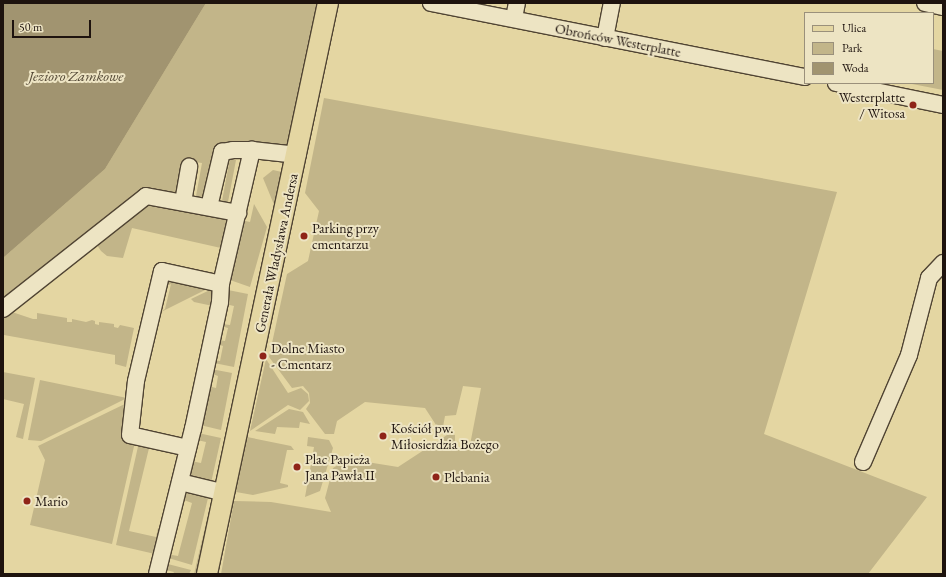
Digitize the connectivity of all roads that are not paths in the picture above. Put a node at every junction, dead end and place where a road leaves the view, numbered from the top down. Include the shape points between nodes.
1 (328, 3) edge
2 (431, 3) edge
3 (612, 3) edge
4 (925, 3) edge
5 (943, 6) edge
6 (515, 11) edge
7 (605, 38) junction
8 (804, 77) edge
9 (841, 84) edge
10 (943, 105) edge
11 (252, 150) junction
12 (298, 155) junction
13 (189, 167) dead end
14 (183, 202) junction
15 (209, 207) junction
16 (238, 213) junction
17 (943, 263) edge
18 (221, 284) junction
19 (3, 309) edge
20 (188, 448) junction
21 (863, 462) dead end
22 (180, 482) junction
23 (225, 493) junction
24 (158, 574) edge
25 (207, 574) edge

1 - 12 main road, Generała Władysława Andersa
2 - 6 street, Obrońców Westerplatte
3 - 7 street
4 - 5 street
6 - 7 street, Obrońców Westerplatte
7 - 8 street, Obrońców Westerplatte
9 - 10 street
11 - 12 street
11 - 15 street via 222,152
11 - 16 street
12 - 23 main road, Generała Władysława Andersa
13 - 14 street
14 - 15 street
14 - 19 street via 146,196
15 - 16 street
16 - 18 street
17 - 21 street via 929,278 909,355
18 - 20 street via 220,302
18 - 20 street via 162,271 136,381 130,435
20 - 22 street
22 - 23 street
22 - 24 street
23 - 25 main road, Generała Władysława Andersa

